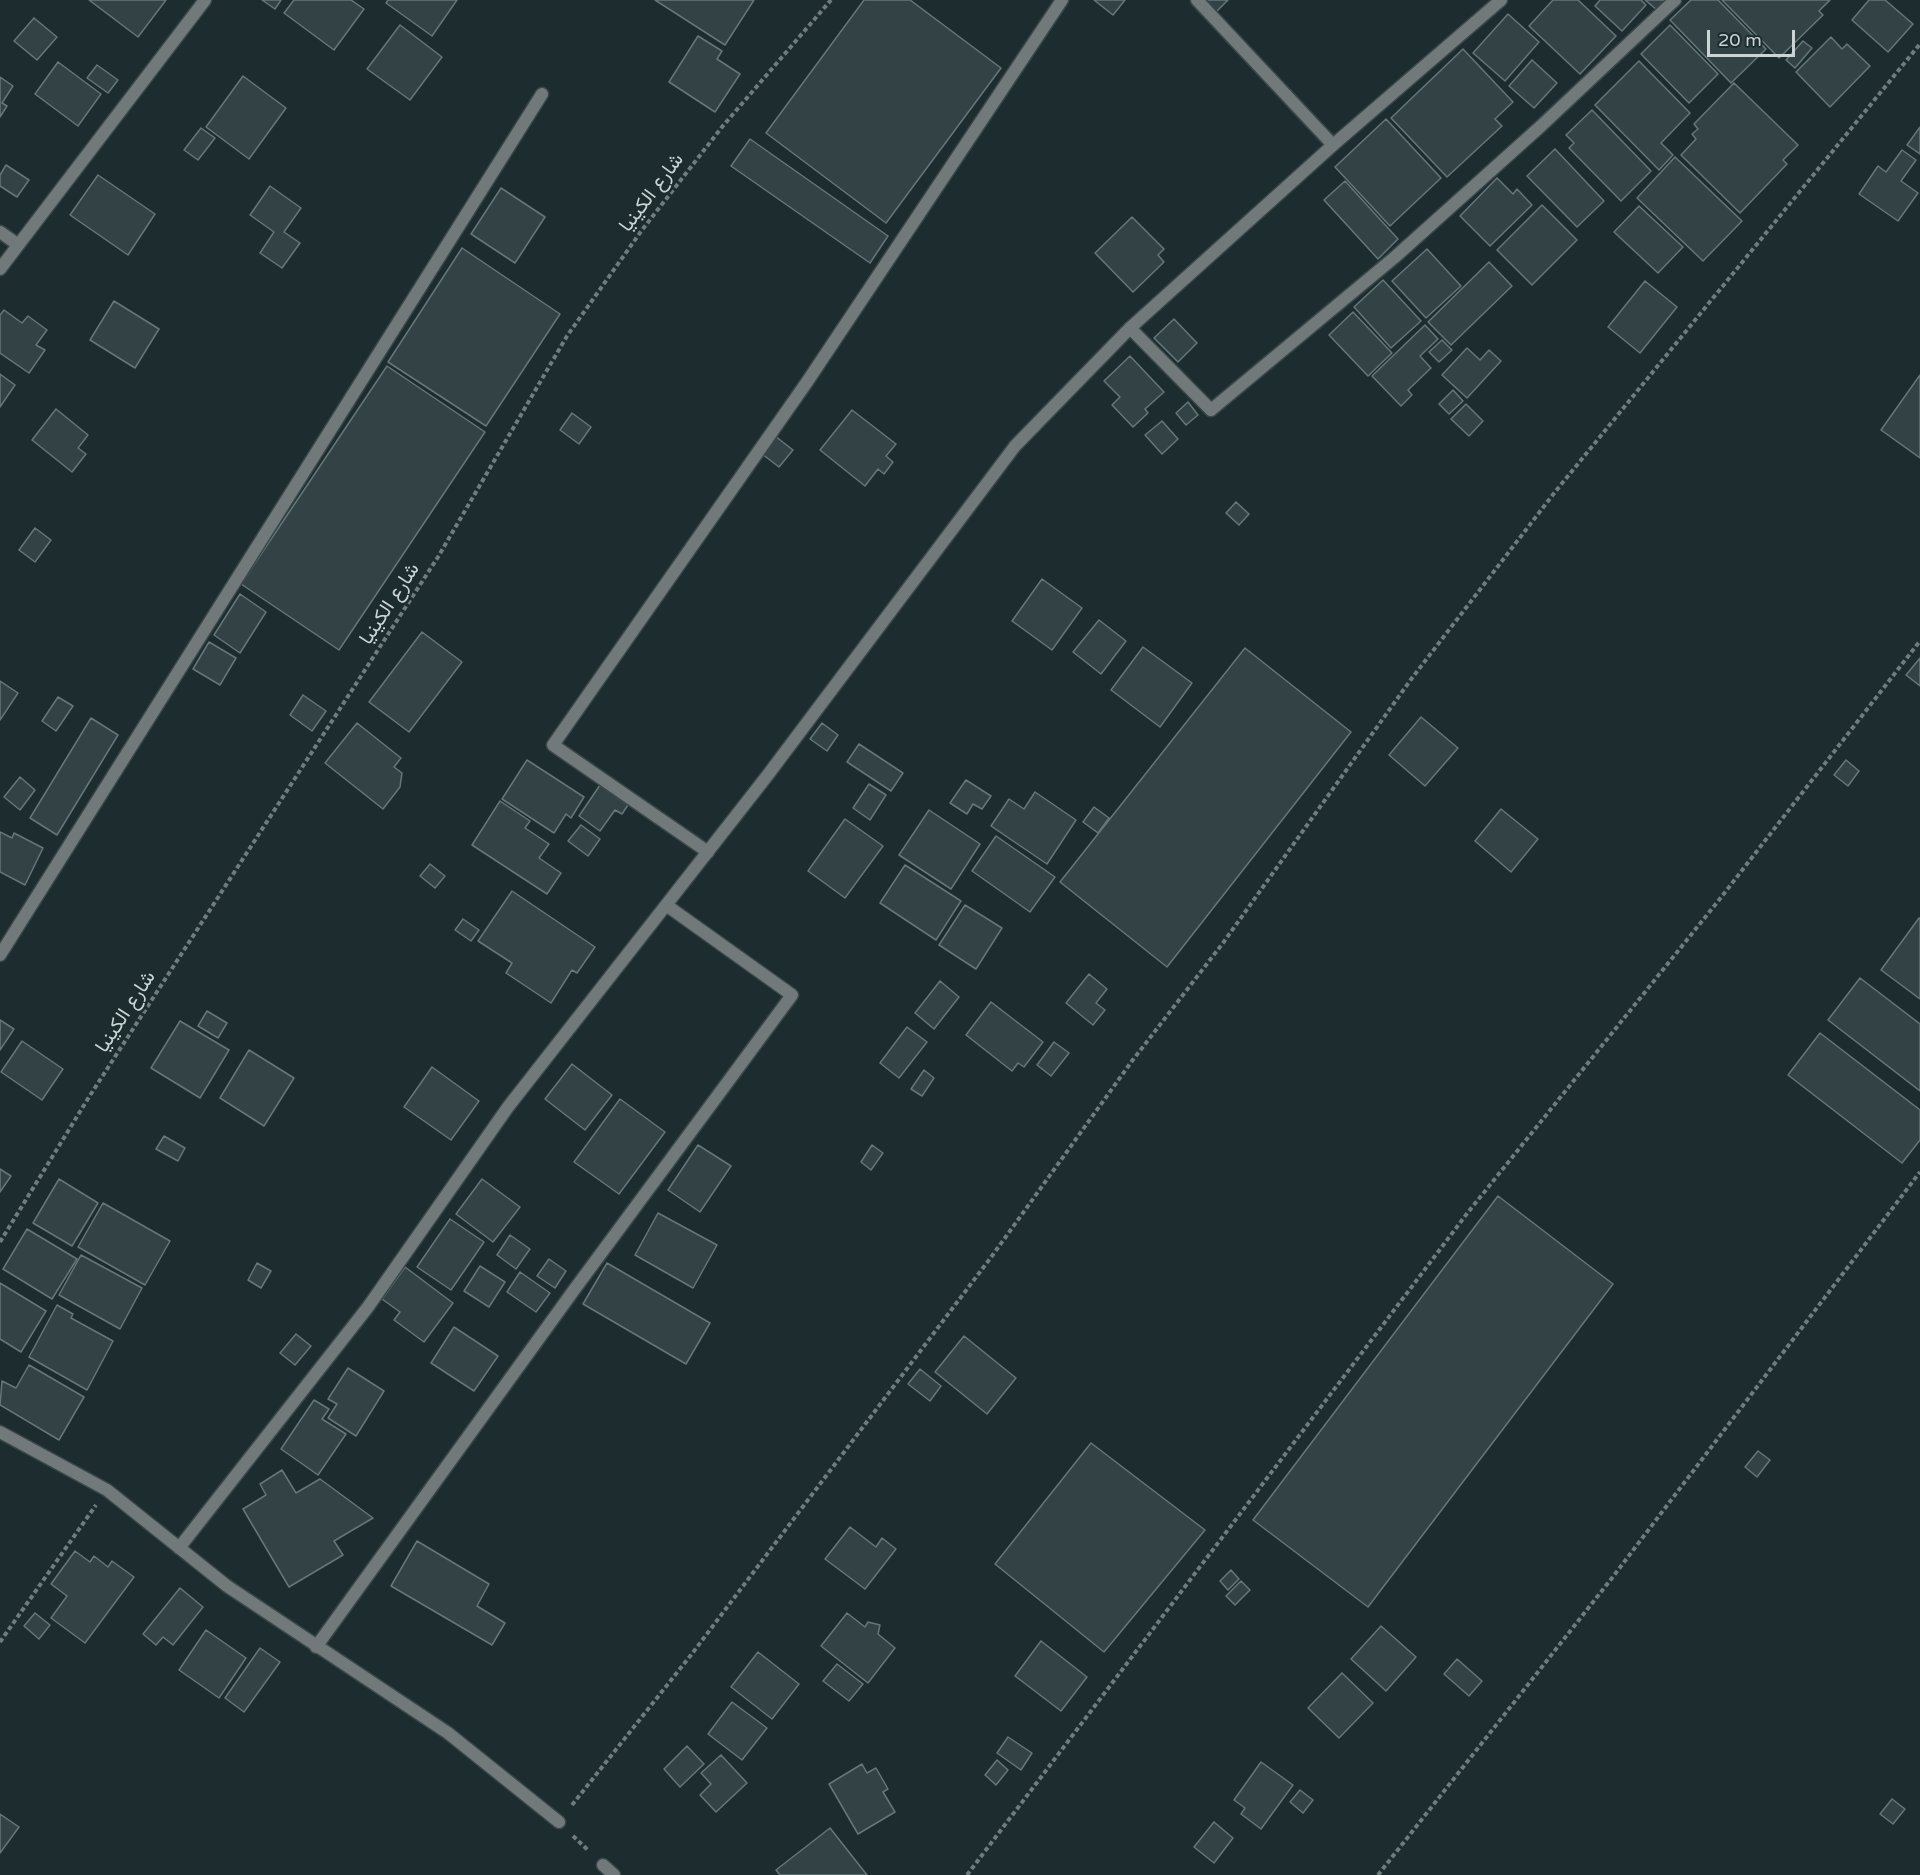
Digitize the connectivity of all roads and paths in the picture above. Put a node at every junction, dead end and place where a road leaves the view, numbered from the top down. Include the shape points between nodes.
1 (205, 0) edge
2 (831, 0) edge
3 (1062, 0) edge
4 (1197, 0) edge
5 (1501, 0) edge
6 (1675, 0) edge
7 (1920, 44) edge
8 (542, 94) dead end
9 (1334, 145) junction
10 (0, 232) edge
11 (17, 244) junction
12 (0, 269) edge
13 (1130, 328) junction
14 (1920, 641) edge
15 (708, 852) junction
16 (666, 905) junction
17 (0, 955) edge
18 (1920, 1172) edge
19 (0, 1242) edge
20 (0, 1432) edge
21 (107, 1490) junction
22 (179, 1548) junction
23 (0, 1642) edge
24 (316, 1647) junction
25 (559, 1822) junction
26 (603, 1865) joint
27 (614, 1875) edge
28 (966, 1875) edge
29 (1378, 1875) edge

1 - 11 street
2 - 19 path, شارع الكينيا via 722,127 567,336 438,557 89,1096
3 - 15 street via 807,382 553,745
4 - 9 street
5 - 9 street
6 - 13 street via 1395,257 1211,410
7 - 25 path via 1555,492 1419,669 992,1256
8 - 17 street
9 - 13 street
10 - 11 street
11 - 12 street
13 - 15 street via 1015,446
14 - 28 path via 1719,900 1469,1210
15 - 16 street
16 - 22 street via 508,1107 368,1307
16 - 24 street via 792,995
18 - 29 path via 1612,1578
20 - 21 street
21 - 22 street
21 - 23 path
22 - 24 street
24 - 25 street via 448,1733
25 - 26 path
26 - 27 street

